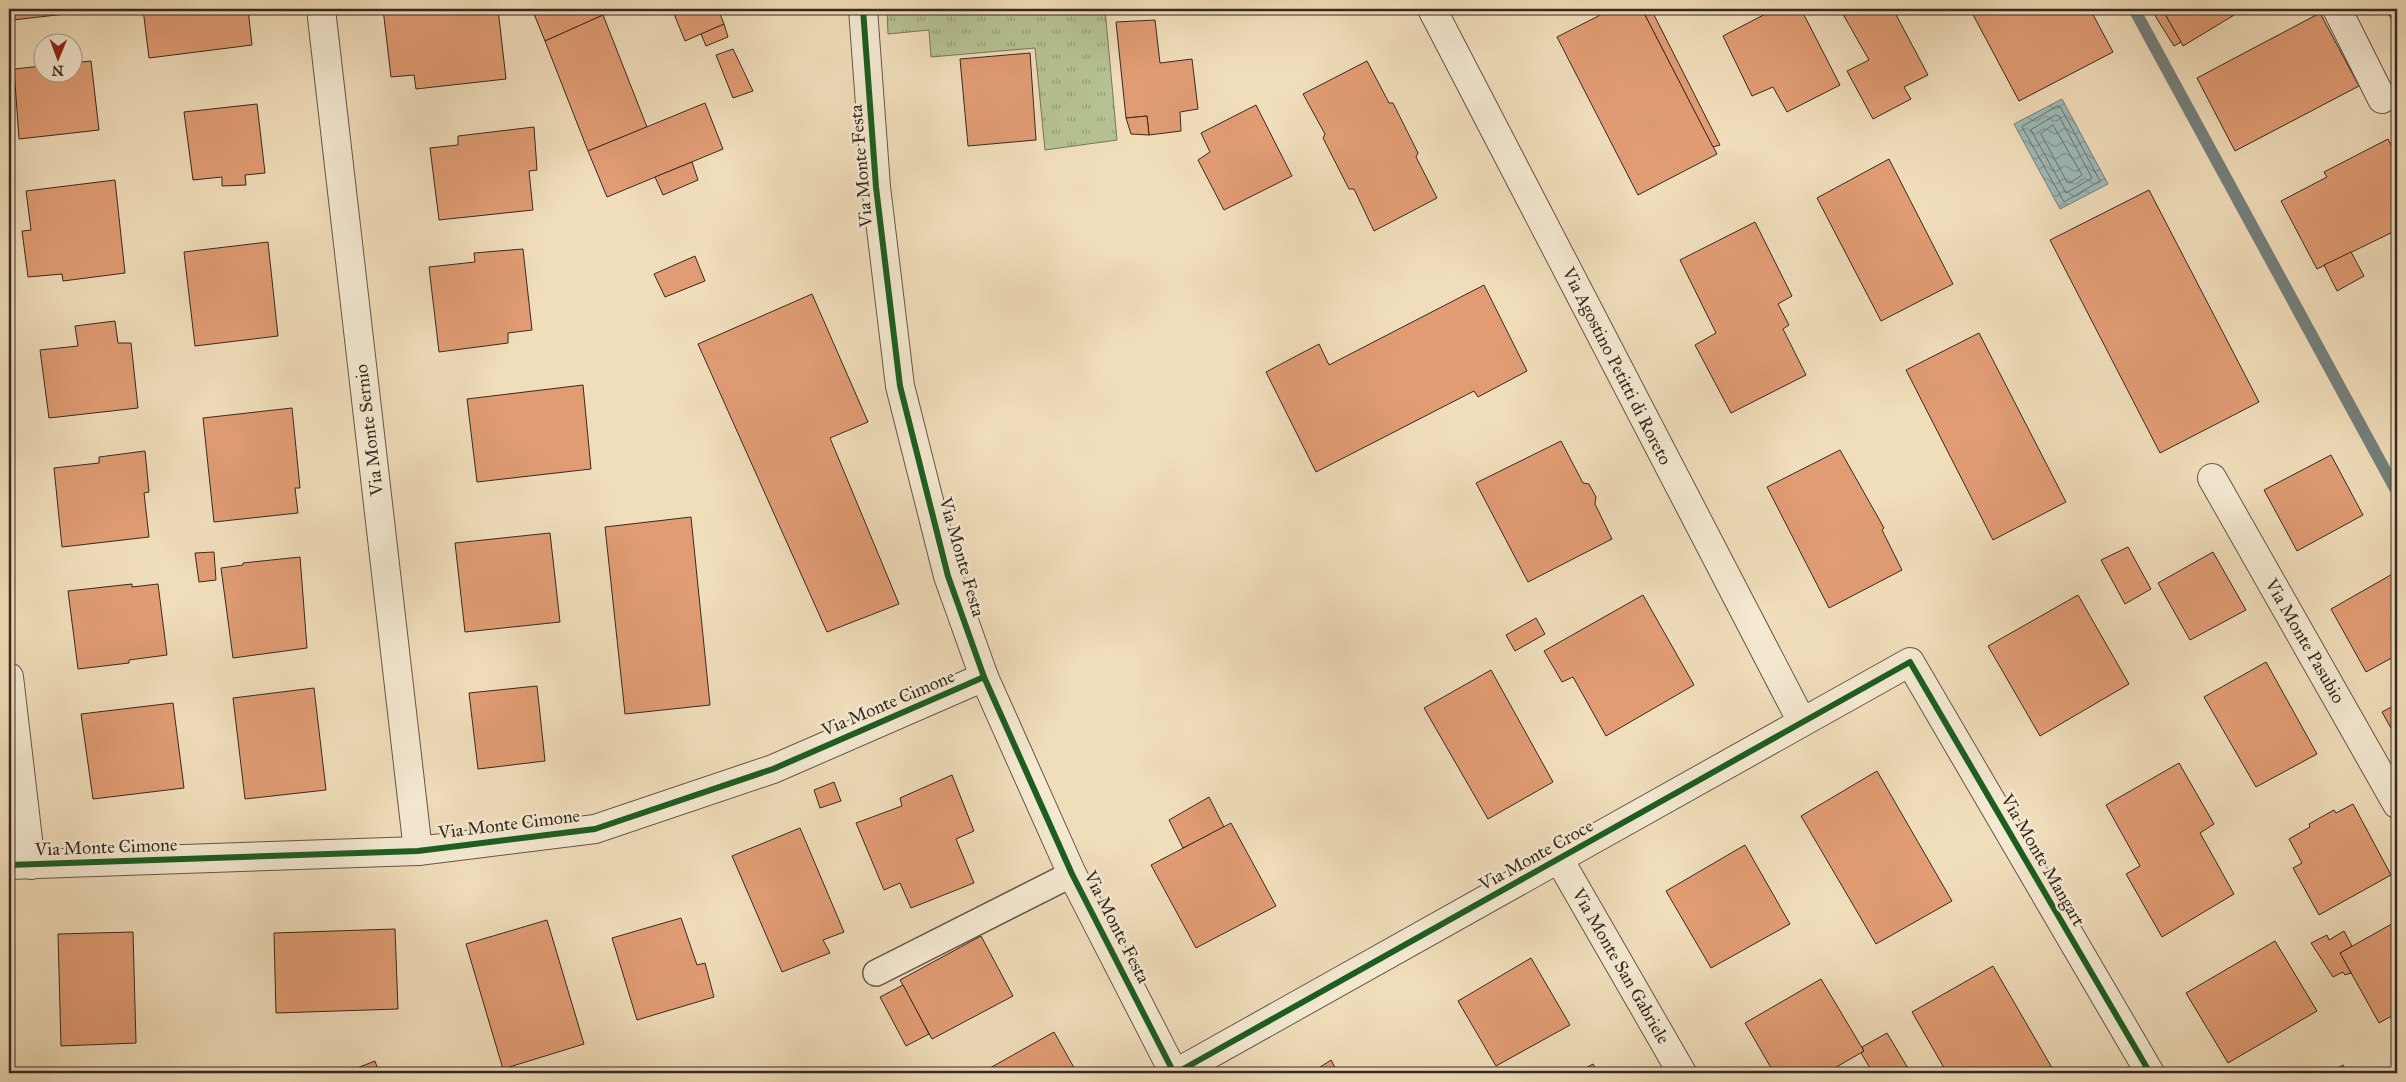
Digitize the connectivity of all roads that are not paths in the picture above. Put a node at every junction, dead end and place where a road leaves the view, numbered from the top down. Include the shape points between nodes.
1 (321, 9) edge
2 (863, 9) edge
3 (1432, 9) edge
4 (2337, 9) edge
5 (2382, 99) dead end
6 (2212, 478) dead end
7 (1910, 662) joint
8 (9, 678) edge
9 (984, 678) junction
10 (1802, 722) junction
11 (2397, 804) edge
12 (418, 851) junction
13 (1559, 859) junction
14 (20, 865) edge
15 (1072, 874) junction
16 (876, 973) dead end
17 (1175, 1073) edge
18 (1682, 1073) edge
19 (2150, 1073) edge

1 - 12 street, Via Monte Sernio
2 - 9 street, Via Monte Festa via 876,187 900,386 948,576
3 - 10 street, Via Agostino Petitti di Roreto
4 - 5 street
6 - 11 street, Via Monte Pasubio
7 - 10 street, Via Monte Croce
7 - 19 street, Via Monte Mangart
8 - 14 street
9 - 12 street, Via Monte Cimone via 773,769 595,829
9 - 15 street, Via Monte Festa
10 - 13 street, Via Monte Croce
12 - 14 street, Via Monte Cimone
13 - 17 street, Via Monte Croce
13 - 18 street, Via Monte San Gabriele
15 - 16 lane
15 - 17 street, Via Monte Festa

